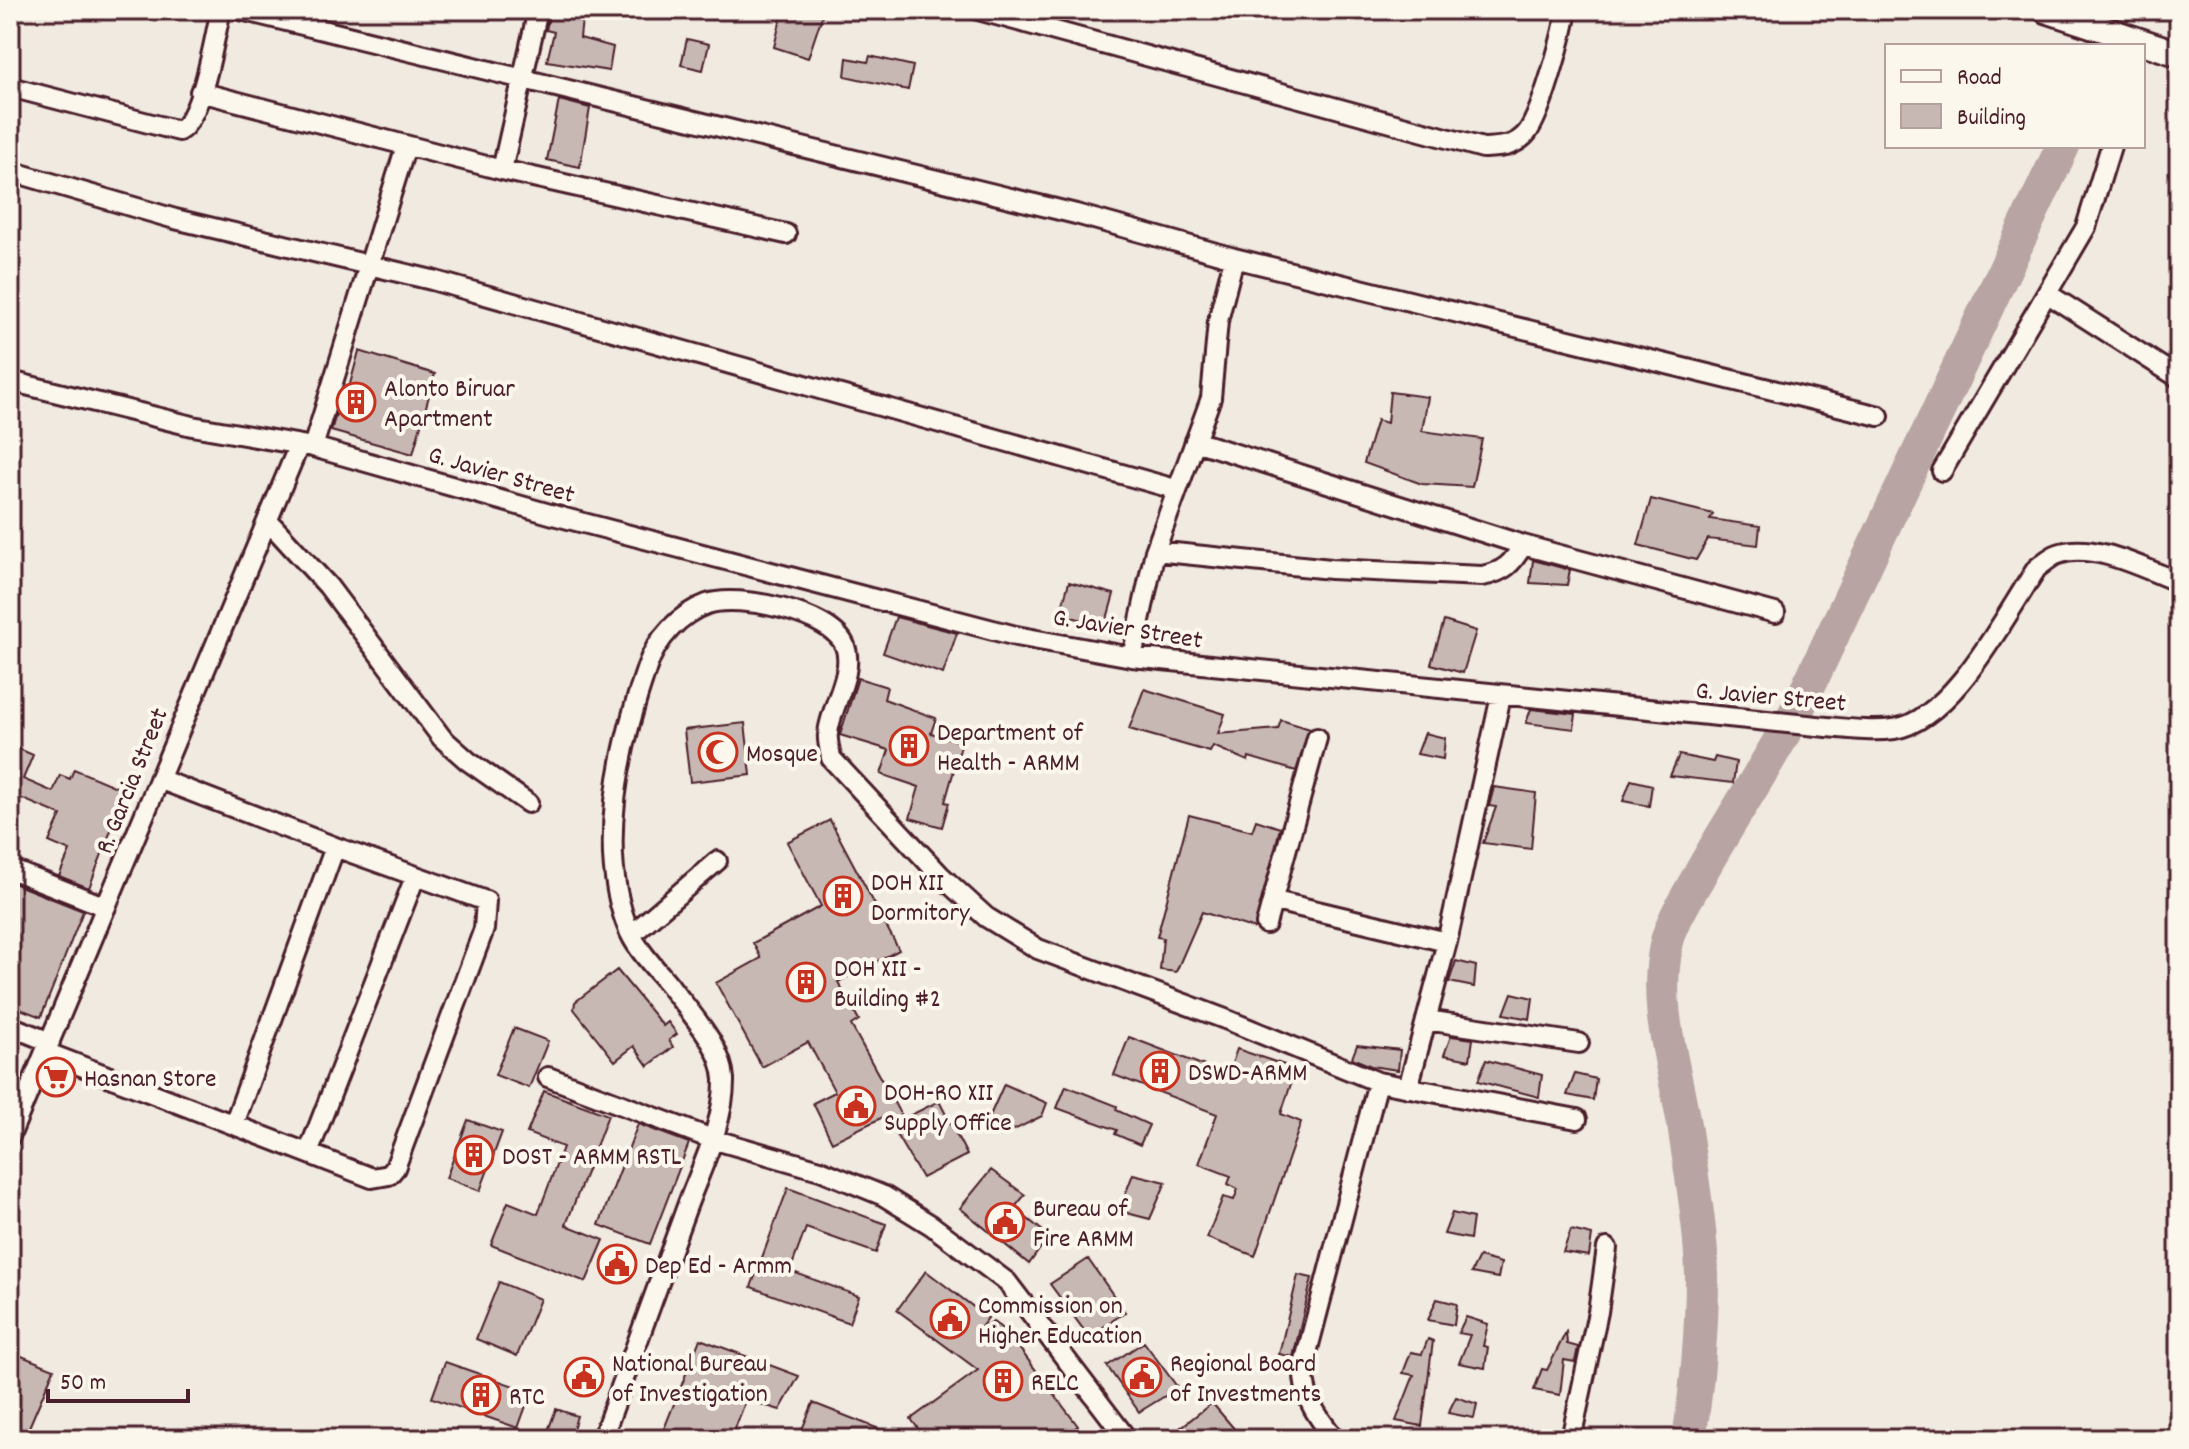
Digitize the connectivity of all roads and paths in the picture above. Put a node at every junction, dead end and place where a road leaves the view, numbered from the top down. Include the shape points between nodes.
1 (221, 10) edge
2 (241, 10) edge
3 (538, 10) edge
4 (978, 10) edge
5 (1567, 10) edge
6 (2046, 10) edge
7 (2179, 54) edge
8 (522, 77) junction
9 (10, 87) edge
10 (200, 92) junction
11 (406, 146) junction
12 (2111, 148) edge
13 (502, 170) junction
14 (10, 171) edge
15 (786, 234) dead end
16 (1234, 258) junction
17 (371, 266) junction
18 (2048, 294) junction
19 (2179, 378) edge
20 (10, 381) edge
21 (1879, 416) dead end
22 (1195, 441) junction
23 (306, 446) junction
24 (1942, 471) dead end
25 (1175, 489) junction
26 (269, 522) junction
27 (1523, 545) junction
28 (1155, 551) junction
29 (2179, 582) edge
30 (1775, 613) dead end
31 (1132, 657) junction
32 (1501, 696) junction
33 (1317, 738) dead end
34 (159, 779) junction
35 (528, 803) dead end
36 (335, 847) junction
37 (717, 861) dead end
38 (10, 869) edge
39 (415, 877) junction
40 (1275, 901) junction
41 (106, 907) junction
42 (1266, 924) dead end
43 (631, 935) junction
44 (1447, 942) junction
45 (1426, 1020) junction
46 (10, 1026) edge
47 (1579, 1043) dead end
48 (48, 1047) junction
49 (548, 1077) dead end
50 (1378, 1082) junction
51 (1408, 1088) junction
52 (1577, 1119) dead end
53 (234, 1124) junction
54 (10, 1136) edge
55 (712, 1139) junction
56 (309, 1151) junction
57 (1607, 1248) dead end
58 (602, 1439) edge
59 (1127, 1439) edge
60 (1335, 1439) edge
61 (1571, 1439) edge

1 - 10 street
2 - 8 street
3 - 8 street
4 - 5 street via 1483,148 1510,147 1527,134
6 - 7 main road
8 - 13 street
8 - 16 street
9 - 10 street via 173,132 186,127
10 - 11 street
11 - 13 street
11 - 17 street, R. Garcia Street
12 - 18 street via 2086,227
13 - 15 street
14 - 17 street via 175,219
16 - 21 street
16 - 22 street via 1218,321 1211,398
17 - 23 street, R. Garcia Street
17 - 25 street
18 - 19 street
18 - 24 street
20 - 23 street, G. Javier Street via 192,426
22 - 25 street
22 - 27 street
23 - 26 street, R. Garcia Street
23 - 31 street, G. Javier Street via 1016,636
25 - 28 street
26 - 34 street, R. Garcia Street
26 - 35 street via 328,586 442,738
27 - 28 street via 1501,572 1482,576 1331,569
27 - 30 street
28 - 31 street
29 - 32 street, G. Javier Street via 2101,554 2057,554 2037,568 1954,693 1934,712 1895,729
31 - 32 street, G. Javier Street
32 - 44 street
33 - 40 street
34 - 36 street
34 - 41 street, R. Garcia Street
36 - 39 street
36 - 53 street
37 - 43 street
38 - 41 street
39 - 56 street
39 - 56 street via 481,897 488,908 409,1133 395,1168 380,1178
40 - 42 street
40 - 44 street
41 - 48 street, R. Garcia Street
43 - 50 street via 614,877 611,827 656,645 710,603 794,611 837,634 847,657 827,735 831,758 986,917 1038,949
43 - 55 street via 703,1030 722,1066 722,1100
44 - 45 street
45 - 47 street
45 - 51 street
46 - 48 street
48 - 53 street
48 - 54 street, R. Garcia Street
49 - 55 street
50 - 51 street
50 - 60 street via 1304,1364 1308,1402
51 - 52 street
53 - 56 street
55 - 58 street
55 - 59 street via 820,1170 884,1196 972,1252 1035,1314
57 - 61 street

